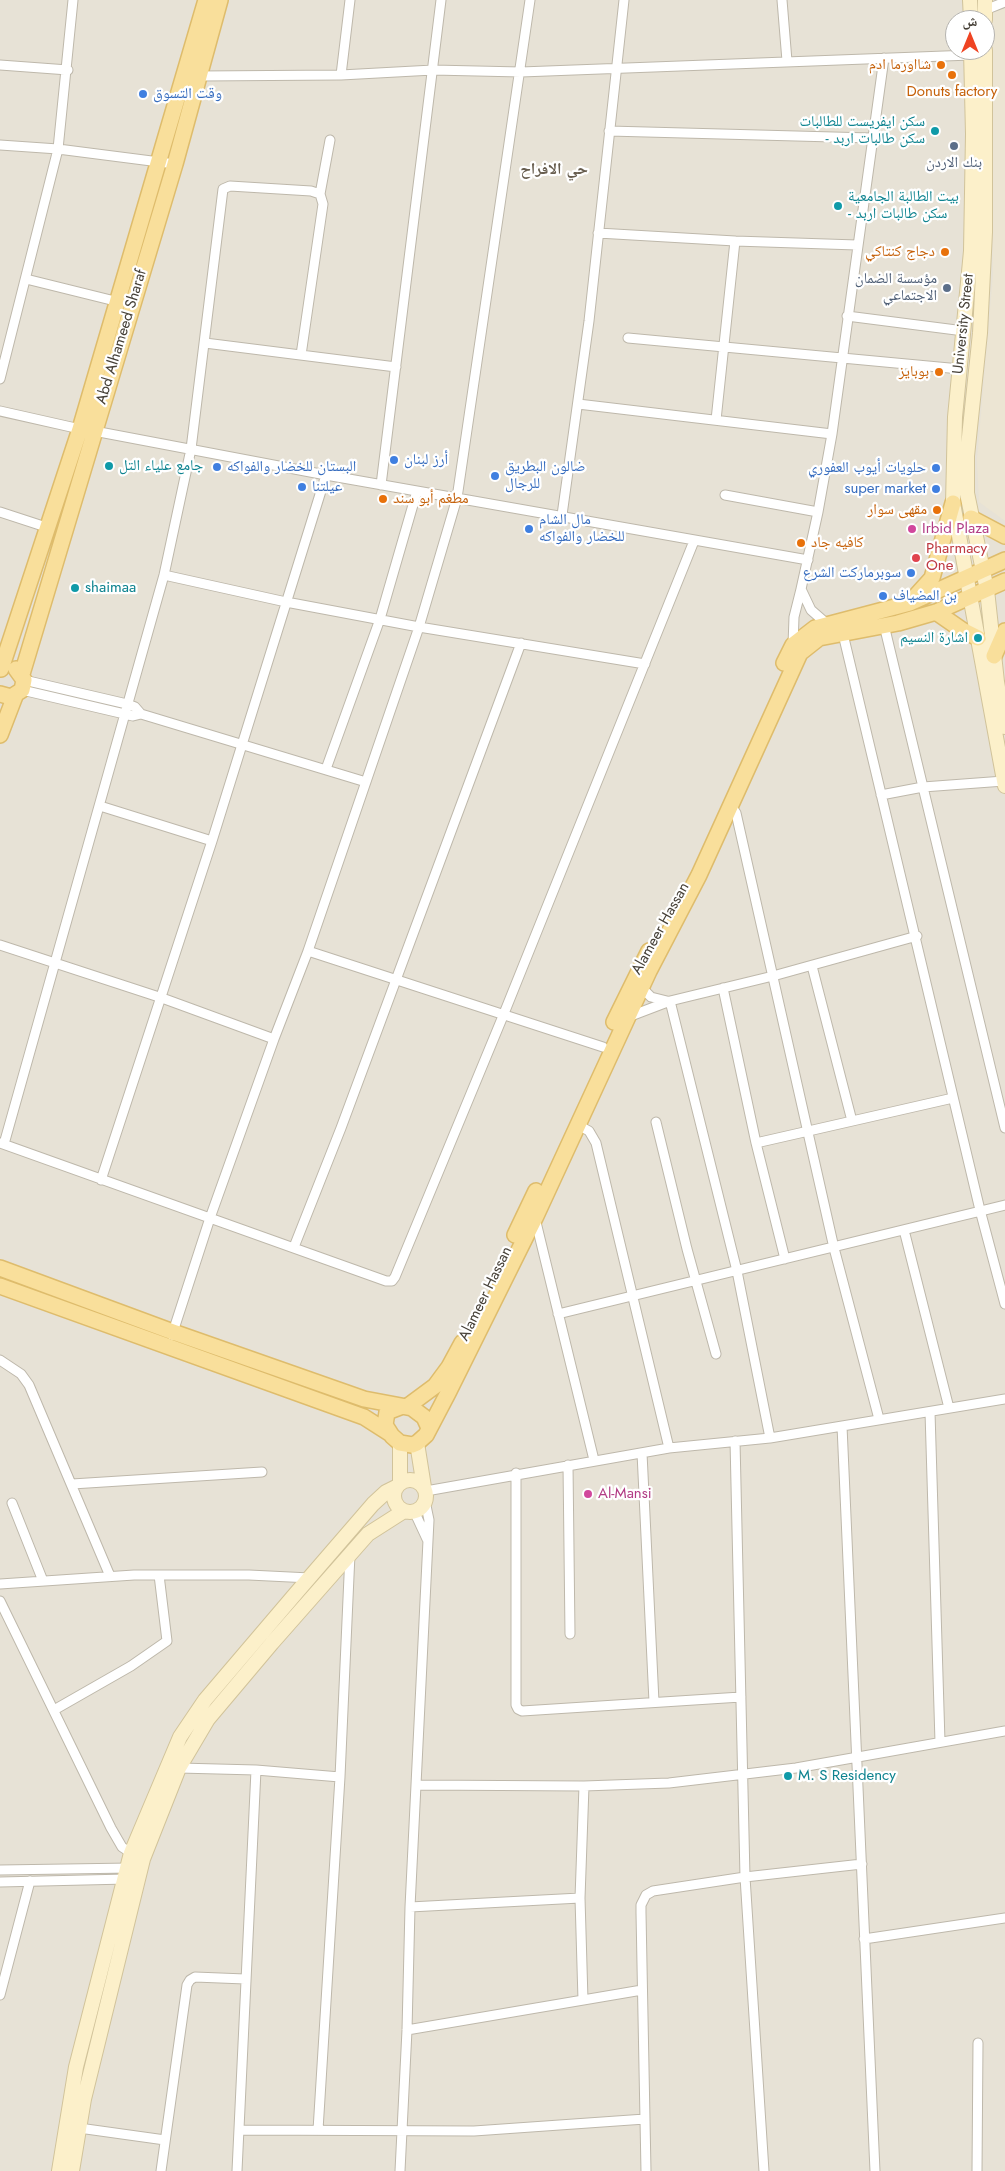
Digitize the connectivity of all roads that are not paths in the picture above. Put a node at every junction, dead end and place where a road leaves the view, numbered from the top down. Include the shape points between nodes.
1 (73, 0) edge
2 (206, 0) edge
3 (220, 0) edge
4 (350, 0) edge
5 (441, 0) edge
6 (530, 0) edge
7 (624, 0) edge
8 (782, 0) edge
9 (1005, 2) edge
10 (985, 10) edge
11 (945, 54) edge
12 (884, 58) junction
13 (971, 60) edge
14 (985, 60) edge
15 (787, 61) junction
16 (0, 65) edge
17 (616, 67) junction
18 (68, 70) junction
19 (433, 70) junction
20 (521, 72) junction
21 (341, 75) junction
22 (200, 76) junction
23 (608, 131) junction
24 (871, 138) junction
25 (330, 140) dead end
26 (0, 145) edge
27 (58, 149) junction
28 (168, 163) junction
29 (320, 194) junction
30 (598, 233) junction
31 (735, 241) junction
32 (857, 245) junction
33 (26, 279) junction
34 (119, 302) junction
35 (847, 316) junction
36 (964, 330) junction
37 (628, 338) dead end
38 (205, 343) junction
39 (724, 347) junction
40 (301, 355) junction
41 (841, 359) junction
42 (396, 367) junction
43 (960, 368) junction
44 (0, 379) edge
45 (578, 404) junction
46 (0, 411) edge
47 (716, 420) junction
48 (87, 430) junction
49 (832, 434) junction
50 (191, 449) junction
51 (326, 475) junction
52 (381, 485) junction
53 (417, 491) junction
54 (725, 495) dead end
55 (457, 498) junction
56 (953, 503) junction
57 (0, 512) edge
58 (818, 512) junction
59 (562, 515) junction
60 (971, 518) junction
61 (49, 528) junction
62 (1005, 536) edge
63 (694, 541) junction
64 (808, 560) junction
65 (1005, 560) edge
66 (983, 570) junction
67 (164, 575) junction
68 (967, 576) junction
69 (1005, 581) edge
70 (801, 589) junction
71 (987, 590) junction
72 (971, 596) junction
73 (286, 602) junction
74 (910, 603) junction
75 (936, 612) junction
76 (380, 619) junction
77 (827, 624) junction
78 (884, 625) junction
79 (419, 627) junction
80 (1005, 631) edge
81 (843, 634) junction
82 (978, 638) junction
83 (521, 643) junction
84 (793, 645) junction
85 (994, 656) junction
86 (645, 664) junction
87 (0, 670) edge
88 (16, 687) edge
89 (126, 709) junction
90 (1005, 727) edge
91 (0, 735) edge
92 (241, 745) junction
93 (326, 769) junction
94 (366, 782) junction
95 (1004, 783) edge
96 (923, 787) junction
97 (881, 795) junction
98 (730, 804) junction
99 (100, 806) junction
100 (212, 841) junction
101 (916, 936) junction
102 (0, 945) edge
103 (308, 951) junction
104 (54, 962) junction
105 (812, 966) junction
106 (774, 976) junction
107 (395, 980) junction
108 (642, 988) junction
109 (722, 988) junction
110 (162, 998) junction
111 (670, 1001) junction
112 (503, 1016) junction
113 (628, 1017) junction
114 (274, 1039) junction
115 (603, 1047) junction
116 (953, 1098) junction
117 (852, 1121) junction
118 (656, 1122) dead end
119 (574, 1124) junction
120 (1005, 1128) edge
121 (808, 1131) junction
122 (756, 1143) junction
123 (2, 1144) edge
124 (102, 1180) junction
125 (1005, 1206) edge
126 (980, 1210) junction
127 (210, 1218) junction
128 (535, 1218) junction
129 (904, 1230) junction
130 (294, 1247) junction
131 (834, 1248) junction
132 (785, 1259) junction
133 (0, 1268) edge
134 (737, 1272) junction
135 (697, 1281) junction
136 (0, 1286) edge
137 (634, 1296) junction
138 (1005, 1304) edge
139 (558, 1314) junction
140 (171, 1340) junction
141 (716, 1354) dead end
142 (0, 1360) edge
143 (1005, 1399) edge
144 (404, 1407) junction
145 (949, 1408) junction
146 (930, 1412) junction
147 (879, 1419) junction
148 (842, 1426) junction
149 (429, 1428) junction
150 (394, 1437) junction
151 (770, 1438) junction
152 (735, 1441) junction
153 (417, 1443) junction
154 (670, 1448) junction
155 (642, 1452) junction
156 (594, 1460) junction
157 (568, 1465) junction
158 (262, 1472) dead end
159 (516, 1474) junction
160 (72, 1484) junction
161 (398, 1485) junction
162 (425, 1493) junction
163 (12, 1503) dead end
164 (409, 1511) junction
165 (427, 1539) junction
166 (350, 1554) junction
167 (159, 1575) junction
168 (110, 1576) junction
169 (310, 1578) junction
170 (43, 1581) junction
171 (0, 1584) edge
172 (297, 1592) junction
173 (0, 1601) edge
174 (308, 1603) junction
175 (570, 1634) dead end
176 (741, 1697) junction
177 (654, 1702) junction
178 (54, 1710) junction
179 (1005, 1732) edge
180 (940, 1742) junction
181 (858, 1758) junction
182 (179, 1768) junction
183 (256, 1770) junction
184 (742, 1775) junction
185 (340, 1777) junction
186 (417, 1785) junction
187 (584, 1786) junction
188 (862, 1864) junction
189 (135, 1868) junction
190 (0, 1870) edge
191 (745, 1877) junction
192 (30, 1881) junction
193 (0, 1882) edge
194 (580, 1898) junction
195 (410, 1907) junction
196 (1005, 1918) edge
197 (864, 1939) junction
198 (245, 1979) junction
199 (642, 1990) junction
200 (0, 1995) edge
201 (583, 2000) junction
202 (408, 2030) junction
203 (978, 2043) dead end
204 (645, 2119) junction
205 (79, 2128) junction
206 (240, 2130) junction
207 (318, 2130) junction
208 (402, 2133) junction
209 (165, 2140) junction
210 (59, 2171) edge
211 (72, 2171) edge
212 (161, 2171) edge
213 (237, 2171) edge
214 (400, 2171) edge
215 (646, 2171) edge
216 (764, 2171) edge
217 (875, 2171) edge
218 (977, 2171) edge

1 - 18 street
2 - 28 main road, Abd Alhameed Sharaf
3 - 22 main road, Abd Alhameed Sharaf
4 - 21 street
5 - 19 street
6 - 20 street
7 - 17 street
8 - 15 street
9 - 10 street
11 - 12 street
12 - 15 street
12 - 24 street
13 - 36 main road, University Street via 971,251
14 - 60 main road, University Street via 985,232 980,332 967,456
15 - 17 street
16 - 18 street
17 - 20 street
17 - 23 street
18 - 27 street
19 - 20 street
19 - 21 street
19 - 42 street
20 - 55 street
21 - 22 street
22 - 28 main road, Abd Alhameed Sharaf
23 - 24 street
23 - 30 street
24 - 32 street
25 - 29 street
26 - 27 street
27 - 28 street
27 - 33 street
28 - 34 main road, Abd Alhameed Sharaf
28 - 48 main road, Abd Alhameed Sharaf
29 - 38 street via 224,187
29 - 40 street via 323,204
30 - 31 street
30 - 45 street
31 - 32 street
31 - 39 street
32 - 35 street
33 - 34 street
33 - 44 street
34 - 48 main road, Abd Alhameed Sharaf
35 - 36 street
35 - 41 street
36 - 43 main road, University Street
37 - 39 street
38 - 40 street
38 - 50 street
39 - 41 street
39 - 47 street
40 - 42 street
41 - 43 street
41 - 49 street
42 - 52 street
43 - 56 main road, University Street
45 - 47 street
45 - 59 street
46 - 48 street
47 - 49 street
48 - 50 street
48 - 61 main road, Abd Alhameed Sharaf
48 - 88 main road, Abd Alhameed Sharaf
49 - 58 street
50 - 51 street
50 - 67 street
51 - 52 street
51 - 73 street
52 - 53 street
53 - 55 street
53 - 76 street
54 - 58 street
55 - 59 street
55 - 79 street
56 - 68 main road, University Street
56 - 74 main road via 932,578
57 - 61 street
58 - 64 street
59 - 63 street
60 - 62 main road
60 - 66 main road, University Street
61 - 87 main road, Abd Alhameed Sharaf
63 - 64 street
63 - 86 street
64 - 70 street
65 - 66 main road, Alameer Hassan
66 - 68 main road, Alameer Hassan
66 - 71 main road, University Street
67 - 73 street
67 - 89 street
68 - 72 main road, University Street
68 - 74 main road, Alameer Hassan
69 - 71 main road, Alameer Hassan
70 - 77 street via 811,610
70 - 84 street via 794,617
71 - 72 main road, Alameer Hassan
71 - 85 main road, University Street
72 - 75 main road, Alameer Hassan
72 - 82 main road, University Street
73 - 76 street
73 - 92 street
74 - 77 main road, Alameer Hassan
75 - 78 main road, Alameer Hassan
75 - 82 main road
76 - 79 street
76 - 93 street
77 - 84 main road, Alameer Hassan via 809,631
78 - 81 main road, Alameer Hassan
78 - 96 street
79 - 83 street
79 - 94 street
80 - 85 main road
81 - 97 street
81 - 98 main road, Alameer Hassan via 819,638 800,653
82 - 95 main road, University Street
83 - 86 street
83 - 107 street
84 - 115 main road, Alameer Hassan via 692,873 636,974
85 - 90 main road, University Street
86 - 112 street
87 - 88 main road via 12,668
88 - 89 street
88 - 91 main road, Abd Alhameed Sharaf
89 - 92 street via 133,716 141,714
89 - 99 street
92 - 93 street
92 - 100 street
93 - 94 street
94 - 103 street
95 - 96 street
96 - 97 street
96 - 120 street
97 - 101 street
98 - 106 street via 736,813
98 - 108 main road, Alameer Hassan via 699,875
99 - 100 street
99 - 104 street
100 - 110 street
101 - 105 street
101 - 116 street
102 - 104 street
103 - 107 street
103 - 114 street
104 - 110 street
104 - 123 street
105 - 106 street
105 - 117 street
106 - 109 street
106 - 121 street
107 - 112 street
107 - 130 street
108 - 111 street via 651,997
108 - 113 main road, Alameer Hassan
109 - 111 street
109 - 122 street
110 - 114 street
110 - 124 street
111 - 113 street
111 - 134 street
112 - 115 street
112 - 130 street via 395,1277 386,1281
113 - 119 main road, Alameer Hassan
114 - 127 street
115 - 119 main road, Alameer Hassan
116 - 117 street
116 - 126 street
117 - 121 street
118 - 135 street
119 - 128 main road, Alameer Hassan
119 - 137 street via 589,1131 596,1143
119 - 144 main road, Alameer Hassan via 449,1367 435,1386
121 - 122 street
121 - 131 street
122 - 132 street
123 - 124 street
124 - 127 street
125 - 126 street
126 - 129 street
126 - 138 street
127 - 130 street
127 - 140 street
128 - 139 street
128 - 149 main road, Alameer Hassan
129 - 131 street
129 - 145 street
131 - 132 street
131 - 147 street
132 - 134 street
133 - 140 main road
134 - 135 street
134 - 151 street
135 - 137 street
135 - 141 street
136 - 140 main road
137 - 139 street
137 - 154 street
139 - 156 street
140 - 144 main road via 364,1399
140 - 150 main road via 364,1417
142 - 160 street via 21,1374 29,1385
143 - 145 street
144 - 149 main road via 420,1412
144 - 150 main road, Alameer Hassan via 387,1412 385,1416 385,1425
145 - 146 street
146 - 147 street
146 - 180 street
147 - 148 street
148 - 151 street
148 - 181 street
149 - 153 main road
150 - 153 main road via 412,1445
150 - 161 main road
151 - 152 street
152 - 154 street
152 - 176 street
153 - 162 main road
154 - 155 street
155 - 156 street
155 - 177 street
156 - 157 street
157 - 159 street
157 - 175 street
158 - 160 street
159 - 162 street
159 - 177 street via 518,1710
160 - 168 street
161 - 162 main road via 410,1480
161 - 164 main road via 394,1492 396,1503
161 - 169 main road via 374,1504
162 - 164 main road
162 - 165 street via 429,1520
163 - 170 street
164 - 165 street
164 - 166 main road via 368,1534
165 - 186 street
166 - 174 main road
166 - 185 street
167 - 168 street
167 - 169 street
167 - 178 street via 167,1642
168 - 170 street
169 - 172 main road
170 - 171 street
172 - 174 main road
172 - 189 main road via 190,1720 173,1750
173 - 178 street
174 - 182 main road via 208,1719
176 - 177 street
176 - 184 street
178 - 189 street via 108,1822
179 - 180 street
180 - 181 street
181 - 184 street
181 - 188 street
182 - 183 street
182 - 189 main road
183 - 185 street
183 - 198 street
184 - 187 street via 669,1783
184 - 191 street
185 - 207 street
186 - 187 street
186 - 195 street
187 - 194 street
188 - 191 street
188 - 197 street
189 - 190 street
189 - 192 street
189 - 205 main road
189 - 210 main road via 76,2067
191 - 199 street via 653,1891 646,1895 641,1904
191 - 216 street
192 - 193 street
192 - 200 street
194 - 195 street
194 - 201 street
195 - 202 street
196 - 197 street
197 - 217 street
198 - 206 street
198 - 209 street via 195,1977 187,1985
199 - 201 street
199 - 204 street
201 - 202 street
202 - 208 street
203 - 218 street
204 - 208 street via 546,2128
204 - 215 street
205 - 209 street
205 - 211 main road
206 - 207 street
206 - 213 street
207 - 208 street
208 - 214 street
209 - 212 street

